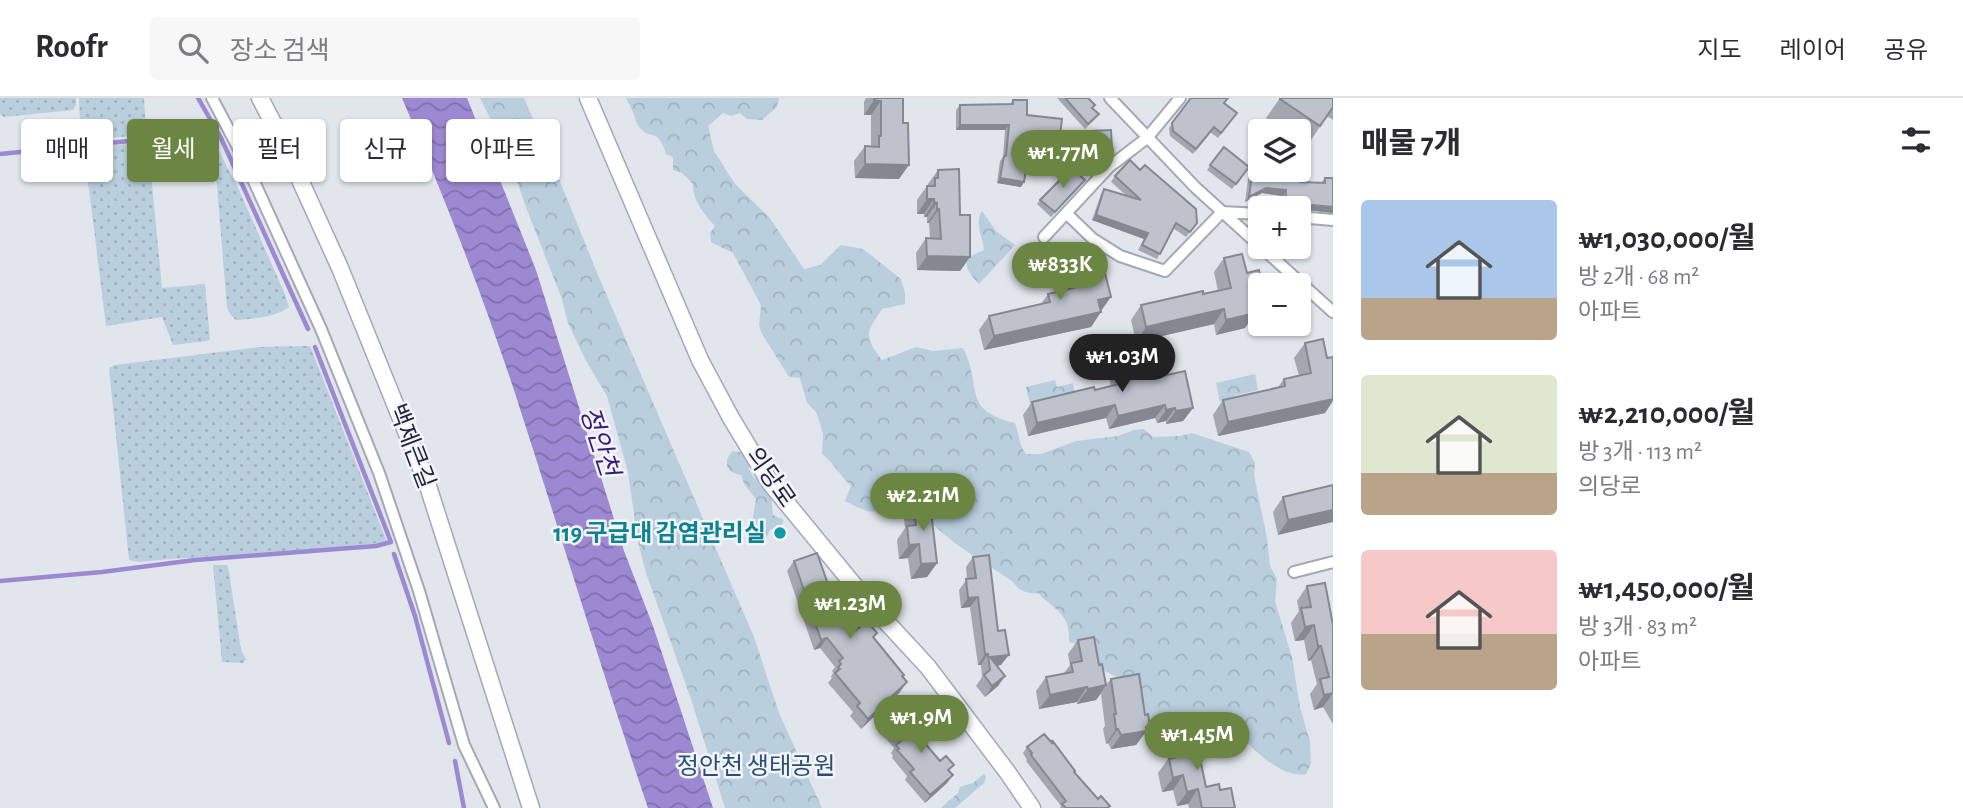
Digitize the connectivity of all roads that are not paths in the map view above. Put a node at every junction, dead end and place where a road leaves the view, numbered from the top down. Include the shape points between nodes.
1 (212, 98) edge
2 (260, 98) edge
3 (588, 98) edge
4 (1110, 98) edge
5 (1180, 98) edge
6 (1147, 138) junction
7 (1222, 212) junction
8 (1066, 213) junction
9 (1248, 213) edge
10 (1311, 218) edge
11 (1333, 220) edge
12 (1248, 235) edge
13 (1044, 237) dead end
14 (1275, 259) edge
15 (1333, 312) edge
16 (1333, 562) edge
17 (1294, 572) dead end
18 (494, 808) edge
19 (531, 808) edge
20 (1032, 808) edge

1 - 18 street via 321,330 379,473 464,745
2 - 19 main road, 백제큰길 via 340,268 427,483
3 - 20 main road, 의당로 via 700,360 771,484 928,667
4 - 6 street
5 - 6 street
6 - 7 street
6 - 8 street via 1109,167
7 - 8 street via 1165,271 1120,256 1093,239
7 - 9 street
7 - 12 street
8 - 13 street
10 - 11 street
14 - 15 street
16 - 17 street

